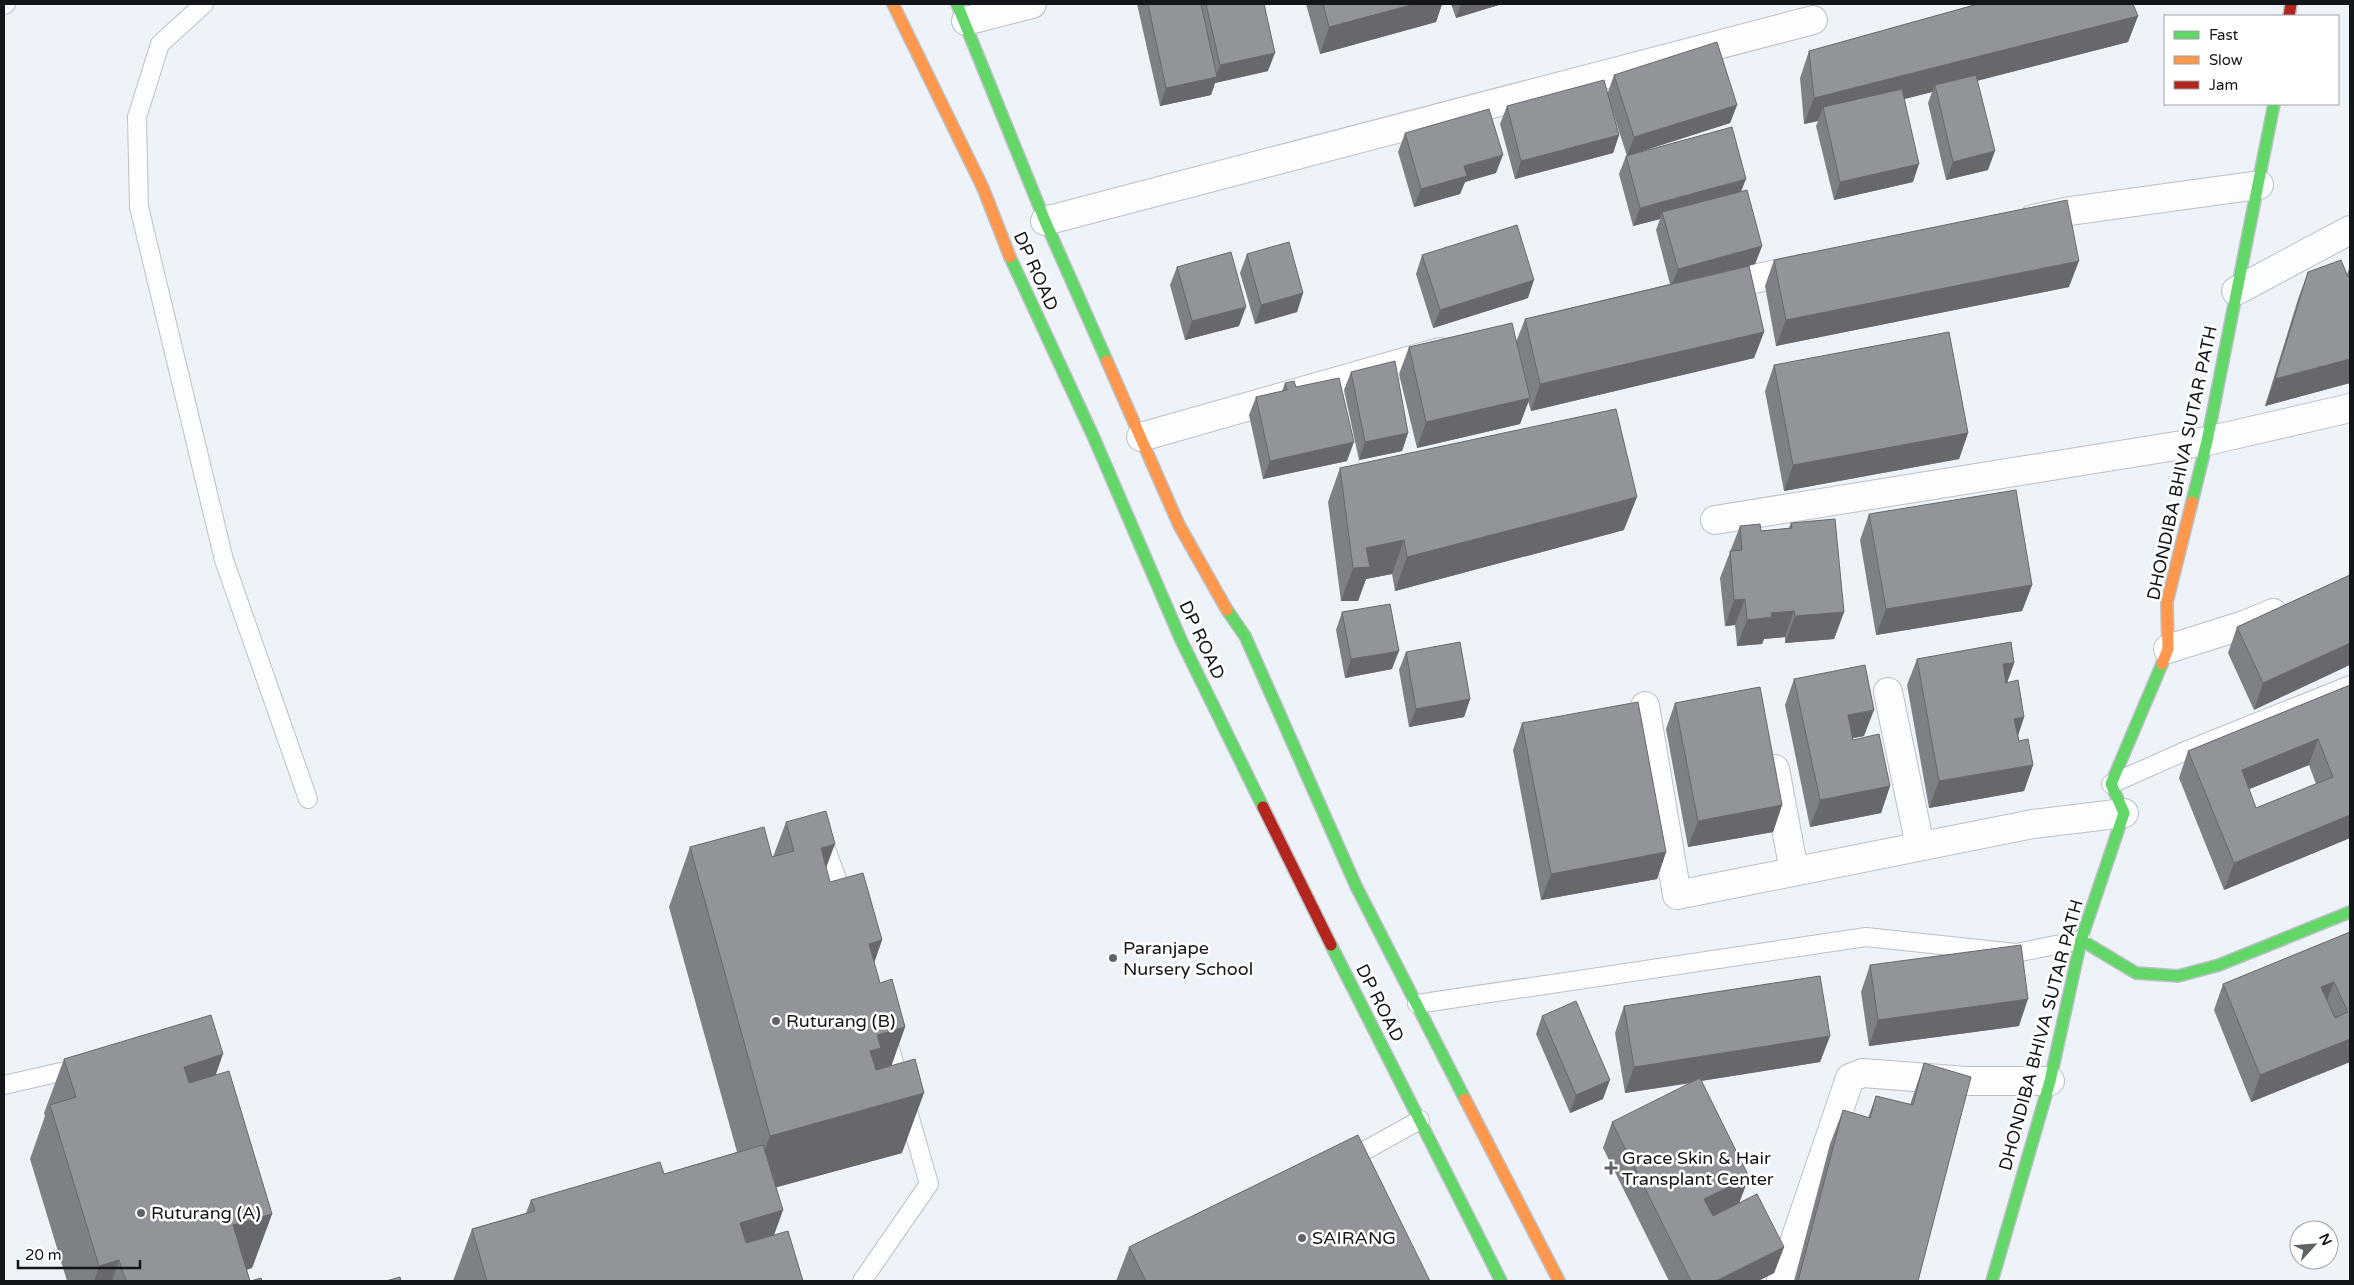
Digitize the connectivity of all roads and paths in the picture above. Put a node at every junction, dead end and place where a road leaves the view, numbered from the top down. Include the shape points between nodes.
1 (204, 4) edge
2 (893, 4) edge
3 (1032, 4) edge
4 (961, 13) edge
5 (1813, 20) dead end
6 (2274, 105) edge
7 (2259, 185) junction
8 (1045, 221) junction
9 (2012, 224) edge
10 (2350, 230) edge
11 (1827, 263) edge
12 (2236, 291) junction
13 (1691, 292) edge
14 (1460, 346) edge
15 (2350, 408) edge
16 (1140, 437) junction
17 (2208, 441) junction
18 (1715, 520) dead end
19 (2299, 602) edge
20 (2168, 649) junction
21 (2350, 685) edge
22 (1888, 692) dead end
23 (1645, 706) dead end
24 (1771, 746) edge
25 (2111, 784) junction
26 (308, 799) dead end
27 (2124, 813) junction
28 (819, 831) edge
29 (1920, 846) junction
30 (1794, 871) junction
31 (2350, 912) edge
32 (849, 913) edge
33 (2081, 940) junction
34 (1417, 1004) junction
35 (883, 1024) edge
36 (98, 1063) edge
37 (2050, 1081) junction
38 (4, 1085) edge
39 (1420, 1120) junction
40 (1327, 1170) edge
41 (862, 1281) edge
42 (1501, 1281) edge
43 (1559, 1281) edge
44 (1781, 1281) edge
45 (1992, 1281) edge

1 - 26 lane via 160,44 137,117 139,207 224,560
2 - 39 main road, DP ROAD via 984,188 1006,248 1094,438 1181,640
3 - 4 street
4 - 8 main road, DP ROAD
5 - 8 street
6 - 7 main road, DHONDIBA BHIVA SUTAR PATH
7 - 9 street via 2070,211
7 - 12 main road, DHONDIBA BHIVA SUTAR PATH
8 - 16 main road, DP ROAD
10 - 12 street
11 - 13 street
12 - 17 main road, DHONDIBA BHIVA SUTAR PATH
14 - 16 street
15 - 17 street
16 - 34 main road, DP ROAD via 1179,525 1245,636 1356,886
17 - 18 street
17 - 20 main road, DHONDIBA BHIVA SUTAR PATH via 2167,602
19 - 20 street via 2247,624
20 - 25 main road, DHONDIBA BHIVA SUTAR PATH
21 - 25 lane
22 - 29 street
23 - 30 street via 1677,895
24 - 30 street
25 - 27 main road
27 - 29 street via 2033,824
27 - 33 main road, DHONDIBA BHIVA SUTAR PATH
28 - 32 lane
29 - 30 street
31 - 33 main road via 2219,965 2178,976 2136,973
33 - 34 lane via 2016,953 1866,937
33 - 37 main road, DHONDIBA BHIVA SUTAR PATH
34 - 43 main road, DP ROAD
35 - 41 lane via 929,1184
36 - 38 lane
37 - 44 street via 1856,1074 1850,1078
37 - 45 main road, DHONDIBA BHIVA SUTAR PATH
39 - 40 lane
39 - 42 main road, DP ROAD

